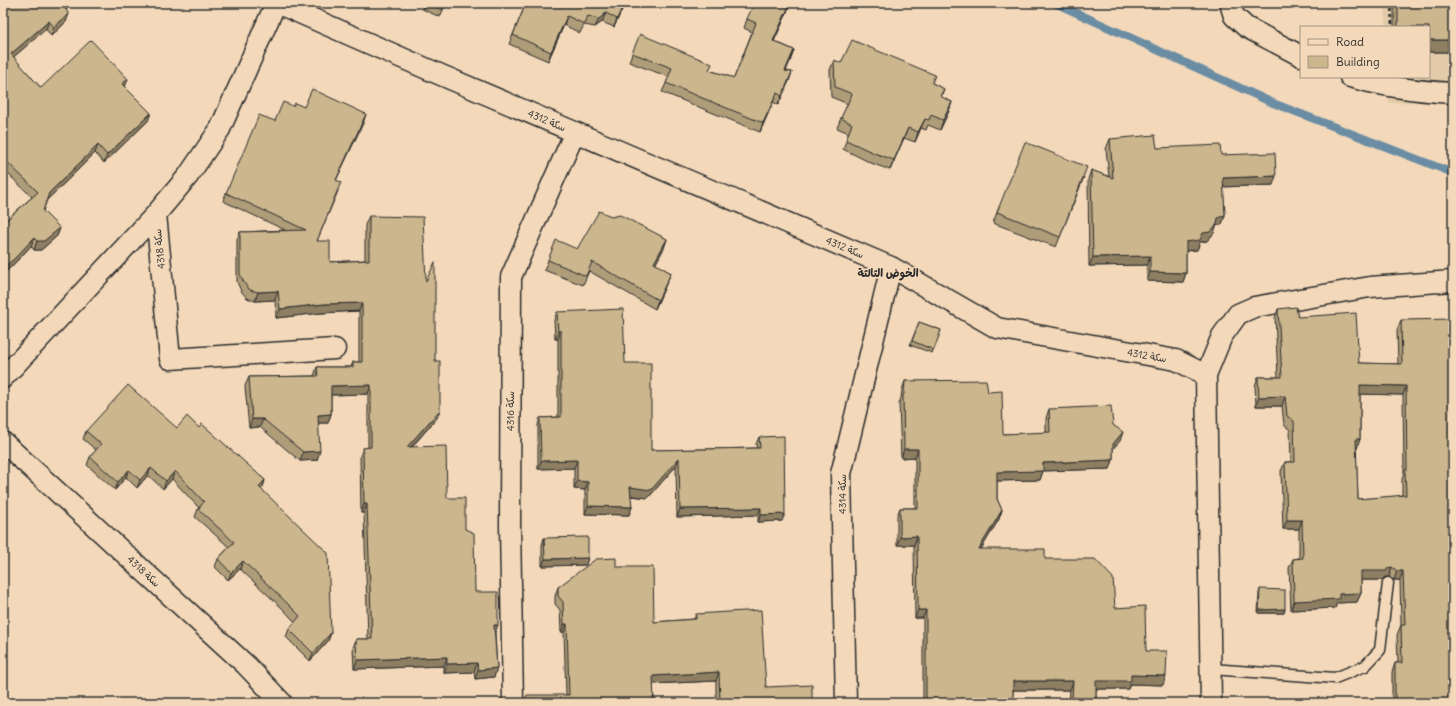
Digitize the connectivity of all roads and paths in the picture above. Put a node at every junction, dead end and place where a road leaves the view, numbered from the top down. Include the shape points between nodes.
1 (276, 3) edge
2 (1230, 3) edge
3 (1392, 3) edge
4 (1392, 26) edge
5 (1300, 55) edge
6 (1354, 78) edge
7 (1453, 93) edge
8 (575, 132) junction
9 (156, 214) junction
10 (891, 267) junction
11 (1453, 281) edge
12 (335, 349) dead end
13 (1206, 375) junction
14 (3, 378) edge
15 (3, 442) edge
16 (1388, 583) edge
17 (1211, 669) junction
18 (282, 703) edge
19 (514, 703) edge
20 (846, 703) edge
21 (1211, 703) edge

1 - 8 street, سكة 4312
1 - 9 street via 220,129 188,176
2 - 5 street via 1234,16 1246,27
3 - 4 path
6 - 7 street via 1394,88
8 - 10 street, سكة 4312
8 - 19 street, سكة 4316 via 511,277 510,525
9 - 12 street, سكة 4318 via 170,359
9 - 14 street
10 - 13 street, سكة 4312 via 997,328 1176,360
10 - 20 street, سكة 4314 via 841,474
11 - 13 street via 1370,287 1254,307 1238,314 1222,336
13 - 17 street
15 - 18 street, سكة 4318 via 246,665
16 - 17 lane via 1380,650 1365,666 1335,678
17 - 21 street

